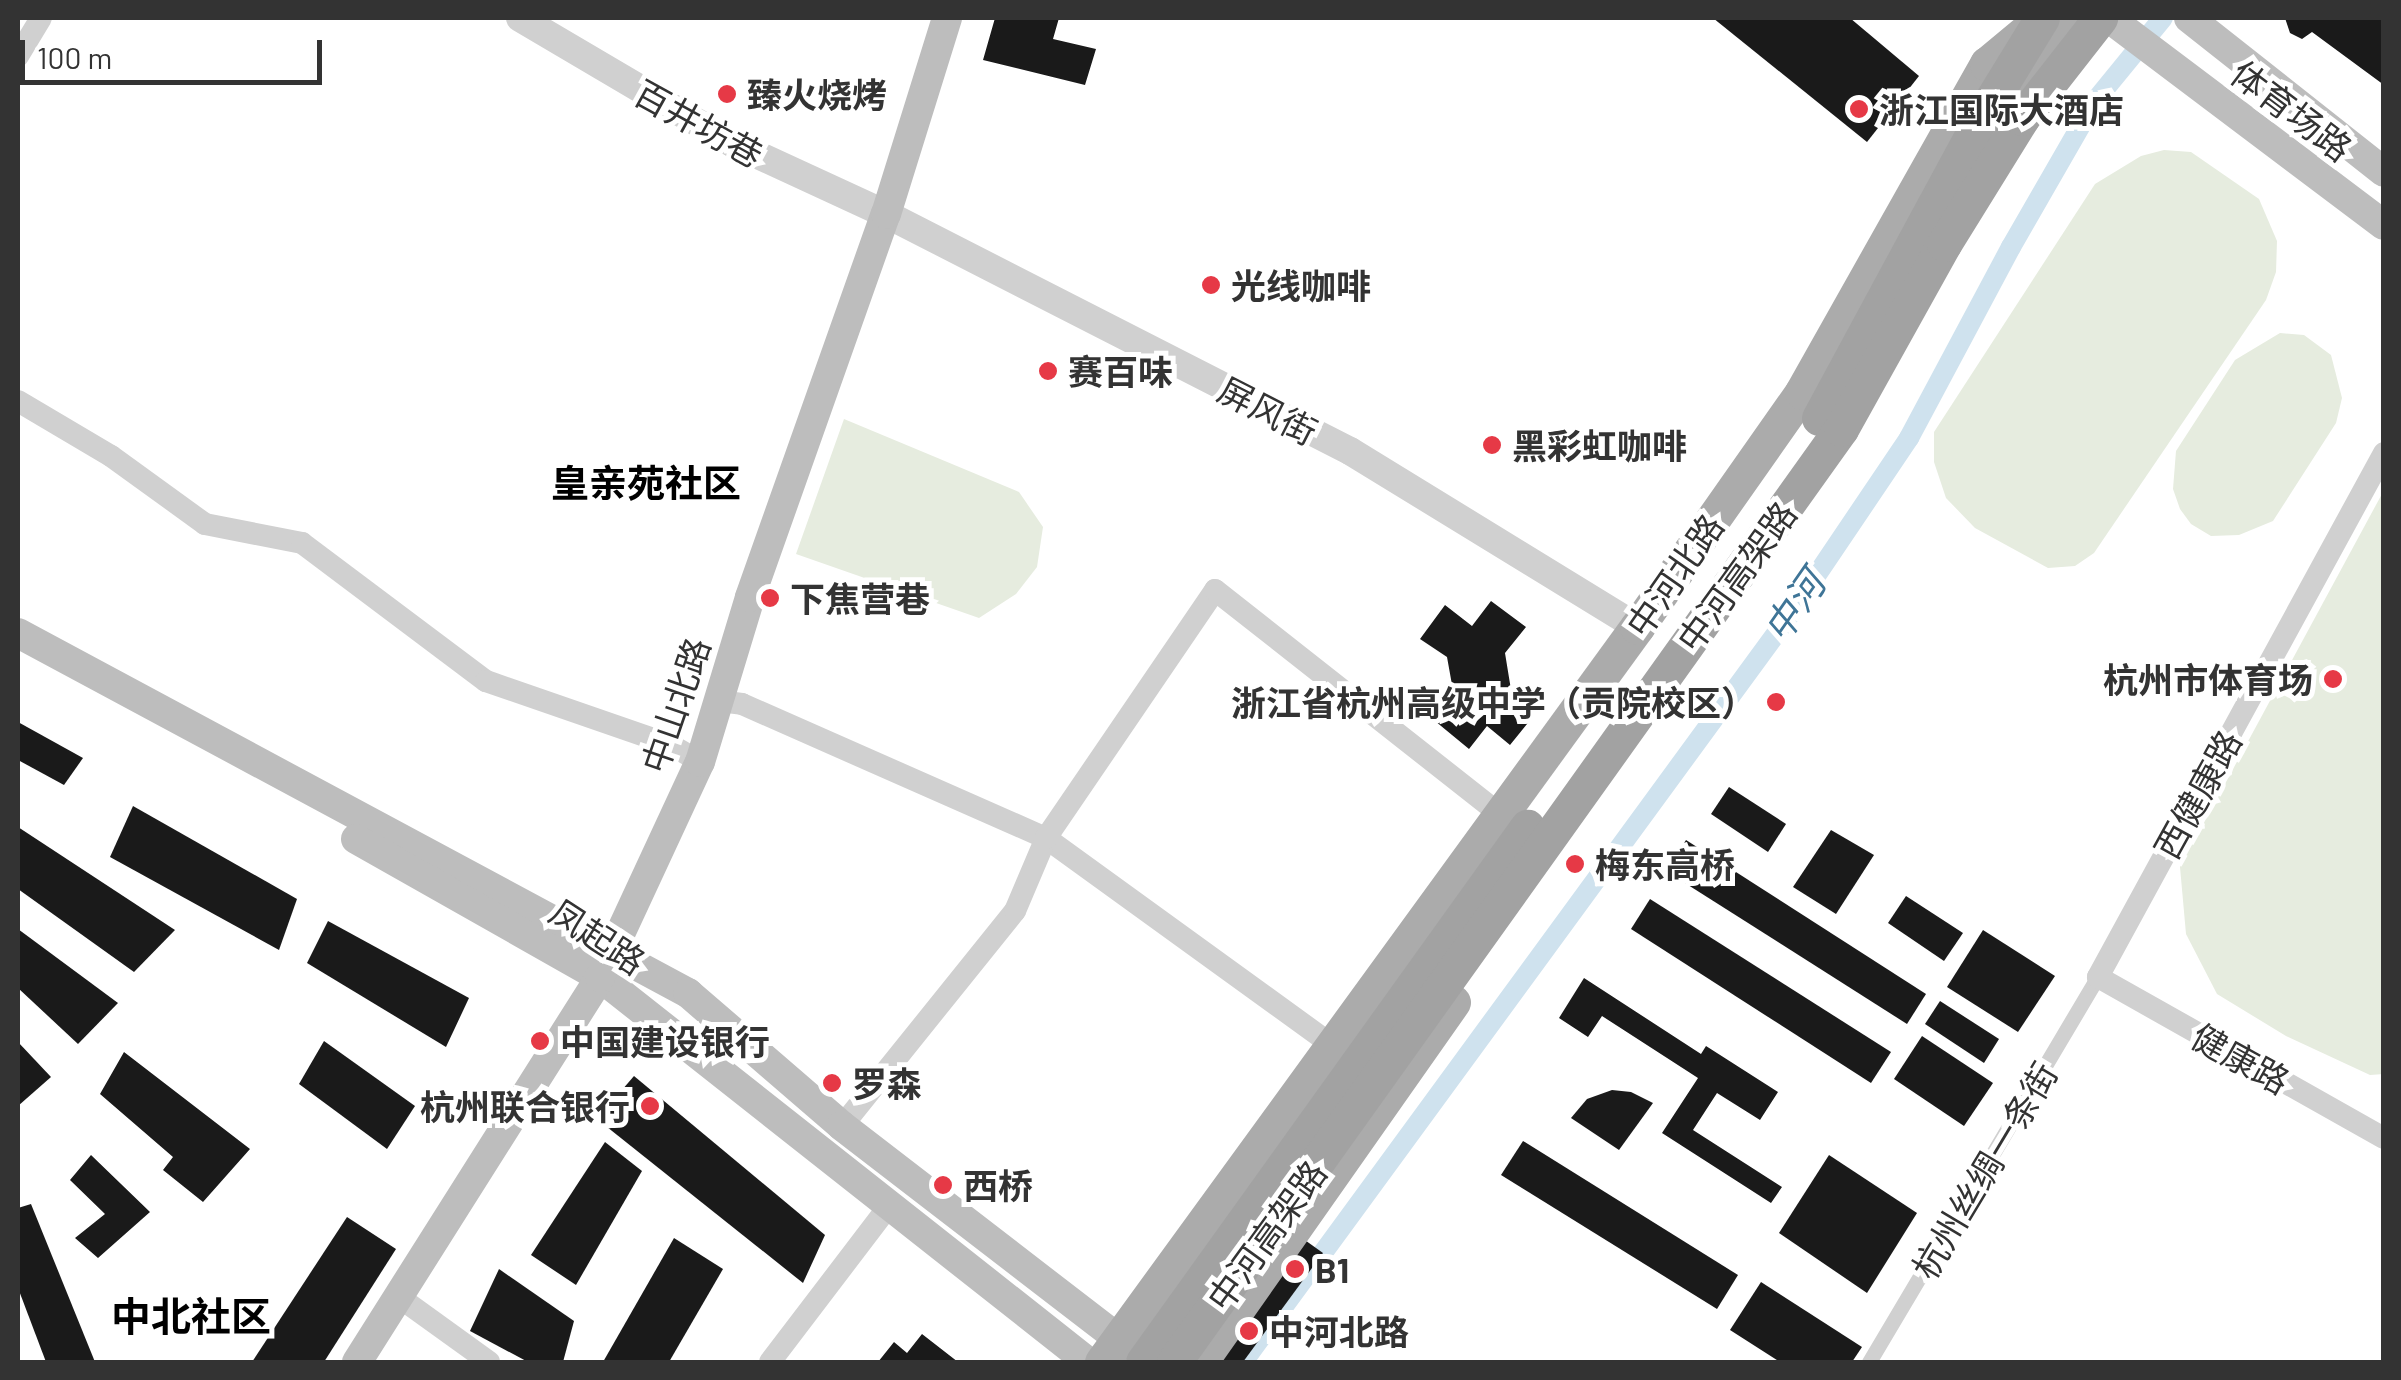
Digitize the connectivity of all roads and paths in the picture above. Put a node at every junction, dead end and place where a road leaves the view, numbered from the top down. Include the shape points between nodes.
1 (41, 18) edge
2 (520, 18) edge
3 (947, 18) edge
4 (2043, 18) edge
5 (2078, 18) edge
6 (2114, 20) edge
7 (2197, 24) edge
8 (18, 56) edge
9 (2384, 172) edge
10 (886, 214) junction
11 (2384, 225) edge
12 (18, 401) edge
13 (2384, 454) edge
14 (1637, 627) junction
15 (18, 633) edge
16 (18, 649) edge
17 (719, 701) junction
18 (700, 762) junction
19 (1501, 815) junction
20 (1046, 838) junction
21 (606, 965) junction
22 (2098, 977) junction
23 (1332, 1046) junction
24 (842, 1126) junction
25 (2384, 1138) edge
26 (888, 1206) junction
27 (399, 1298) junction
28 (1129, 1356) edge
29 (357, 1362) edge
30 (490, 1362) edge
31 (770, 1362) edge
32 (1088, 1362) edge
33 (1174, 1362) edge
34 (1200, 1362) edge
35 (1870, 1362) edge

1 - 8 street
2 - 10 street, 百井坊巷 via 732,143
3 - 10 main road, 中山北路
4 - 14 main road, 中河北路 via 1987,64 1802,392
4 - 28 highway, 中河高架路, bridge via 1988,106 1818,421
5 - 34 main road, 中河北路 via 2012,104 1967,224 1835,468
6 - 11 main road, 体育场路
6 - 33 highway, 中河高架路, bridge via 2022,118 1841,429
7 - 9 main road, 体育场路
10 - 14 street, 屏风街 via 1350,452
10 - 17 main road, 中山北路
12 - 18 street via 111,456 205,524 302,542 486,681 672,745
13 - 22 street, 西健康路
14 - 19 main road, 中河北路
15 - 21 main road
16 - 21 main road, 凤起路
17 - 18 main road, 中山北路
17 - 20 street via 742,704
18 - 21 main road, 中山北路
19 - 20 street via 1216,590
19 - 23 main road, 中河北路
20 - 23 street
20 - 24 street via 1015,911
21 - 24 main road via 688,994
21 - 26 main road, 凤起路
21 - 27 main road, 中山北路
22 - 25 street, 健康路
22 - 35 street, 杭州丝绸一条街
23 - 28 main road, 中河北路
24 - 28 main road
26 - 31 street
26 - 32 main road, 凤起路
27 - 29 main road, 中山北路
27 - 30 street

